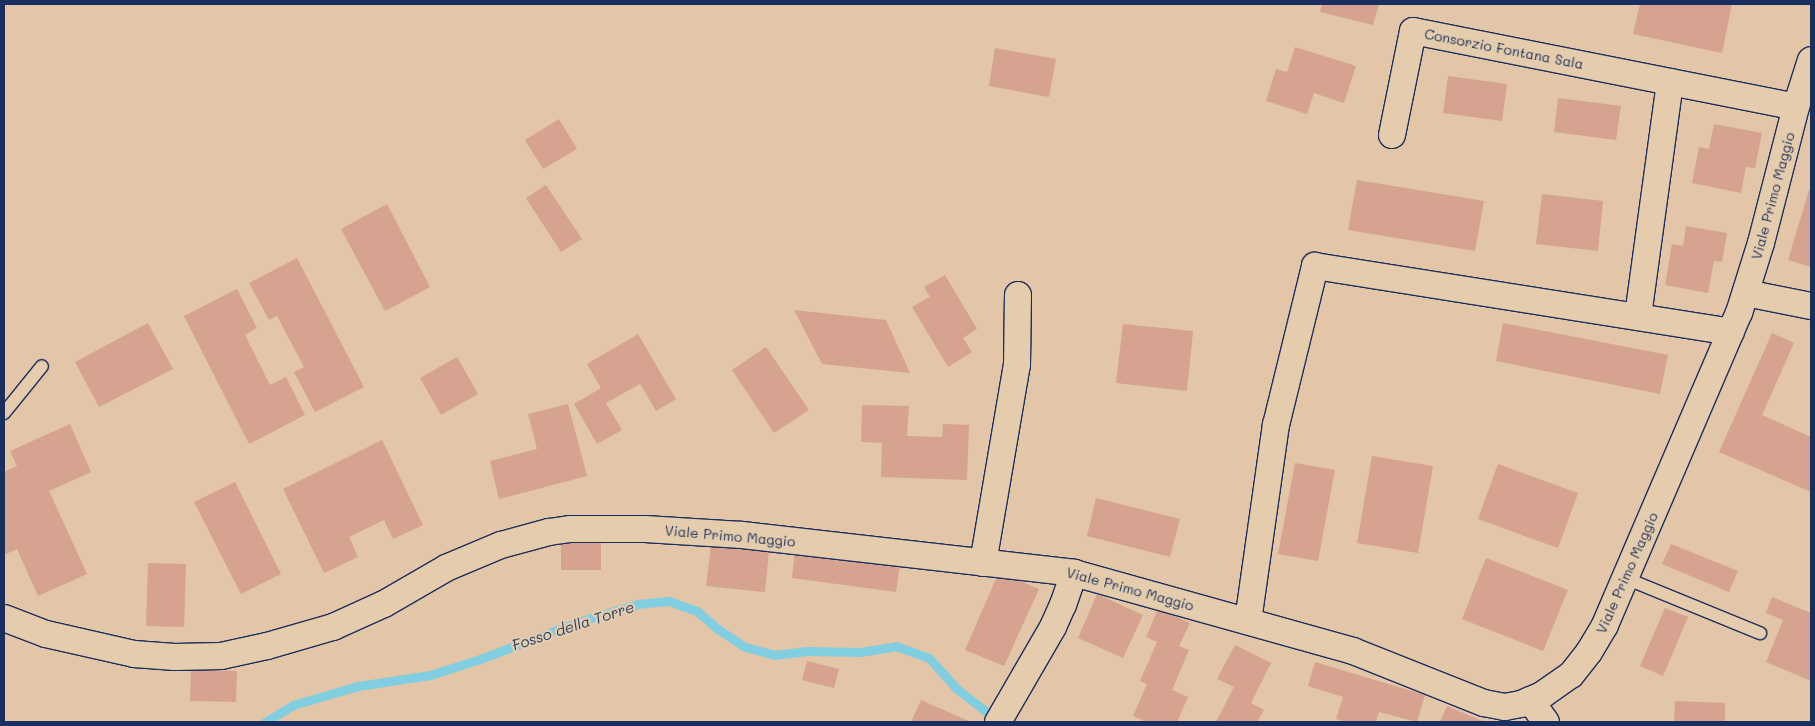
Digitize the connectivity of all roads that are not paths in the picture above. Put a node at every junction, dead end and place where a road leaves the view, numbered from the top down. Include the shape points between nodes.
1 (1811, 60) edge
2 (1670, 82) junction
3 (1796, 107) junction
4 (1392, 135) dead end
5 (1746, 293) junction
6 (1018, 294) dead end
7 (1811, 306) edge
8 (1638, 316) junction
9 (1732, 332) junction
10 (42, 366) dead end
11 (4, 413) edge
12 (983, 564) junction
13 (1074, 573) junction
14 (1625, 578) junction
15 (4, 618) edge
16 (1248, 621) junction
17 (1760, 633) dead end
18 (1530, 700) junction
19 (1002, 716) edge
20 (1546, 722) edge

1 - 3 street, Viale Primo Maggio
2 - 3 street, Consorzio Fontana Sala
2 - 4 street, Consorzio Fontana Sala via 1413,31
2 - 8 street
3 - 5 street, Viale Primo Maggio
5 - 7 street
5 - 9 street, Viale Primo Maggio
6 - 12 street via 1017,365
8 - 9 street
8 - 16 street via 1315,266 1276,426
9 - 14 street, Viale Primo Maggio
10 - 11 lane
12 - 13 street, Viale Primo Maggio
12 - 15 street, Viale Primo Maggio via 742,535 592,527 549,532 501,545 446,568 384,604 333,627 221,656 134,654 54,636
13 - 16 street, Viale Primo Maggio
13 - 19 street via 1053,627
14 - 17 lane
14 - 18 street, Viale Primo Maggio via 1605,625 1580,664 1563,682
16 - 18 street, Viale Primo Maggio via 1353,651 1484,703 1504,707
18 - 20 street

